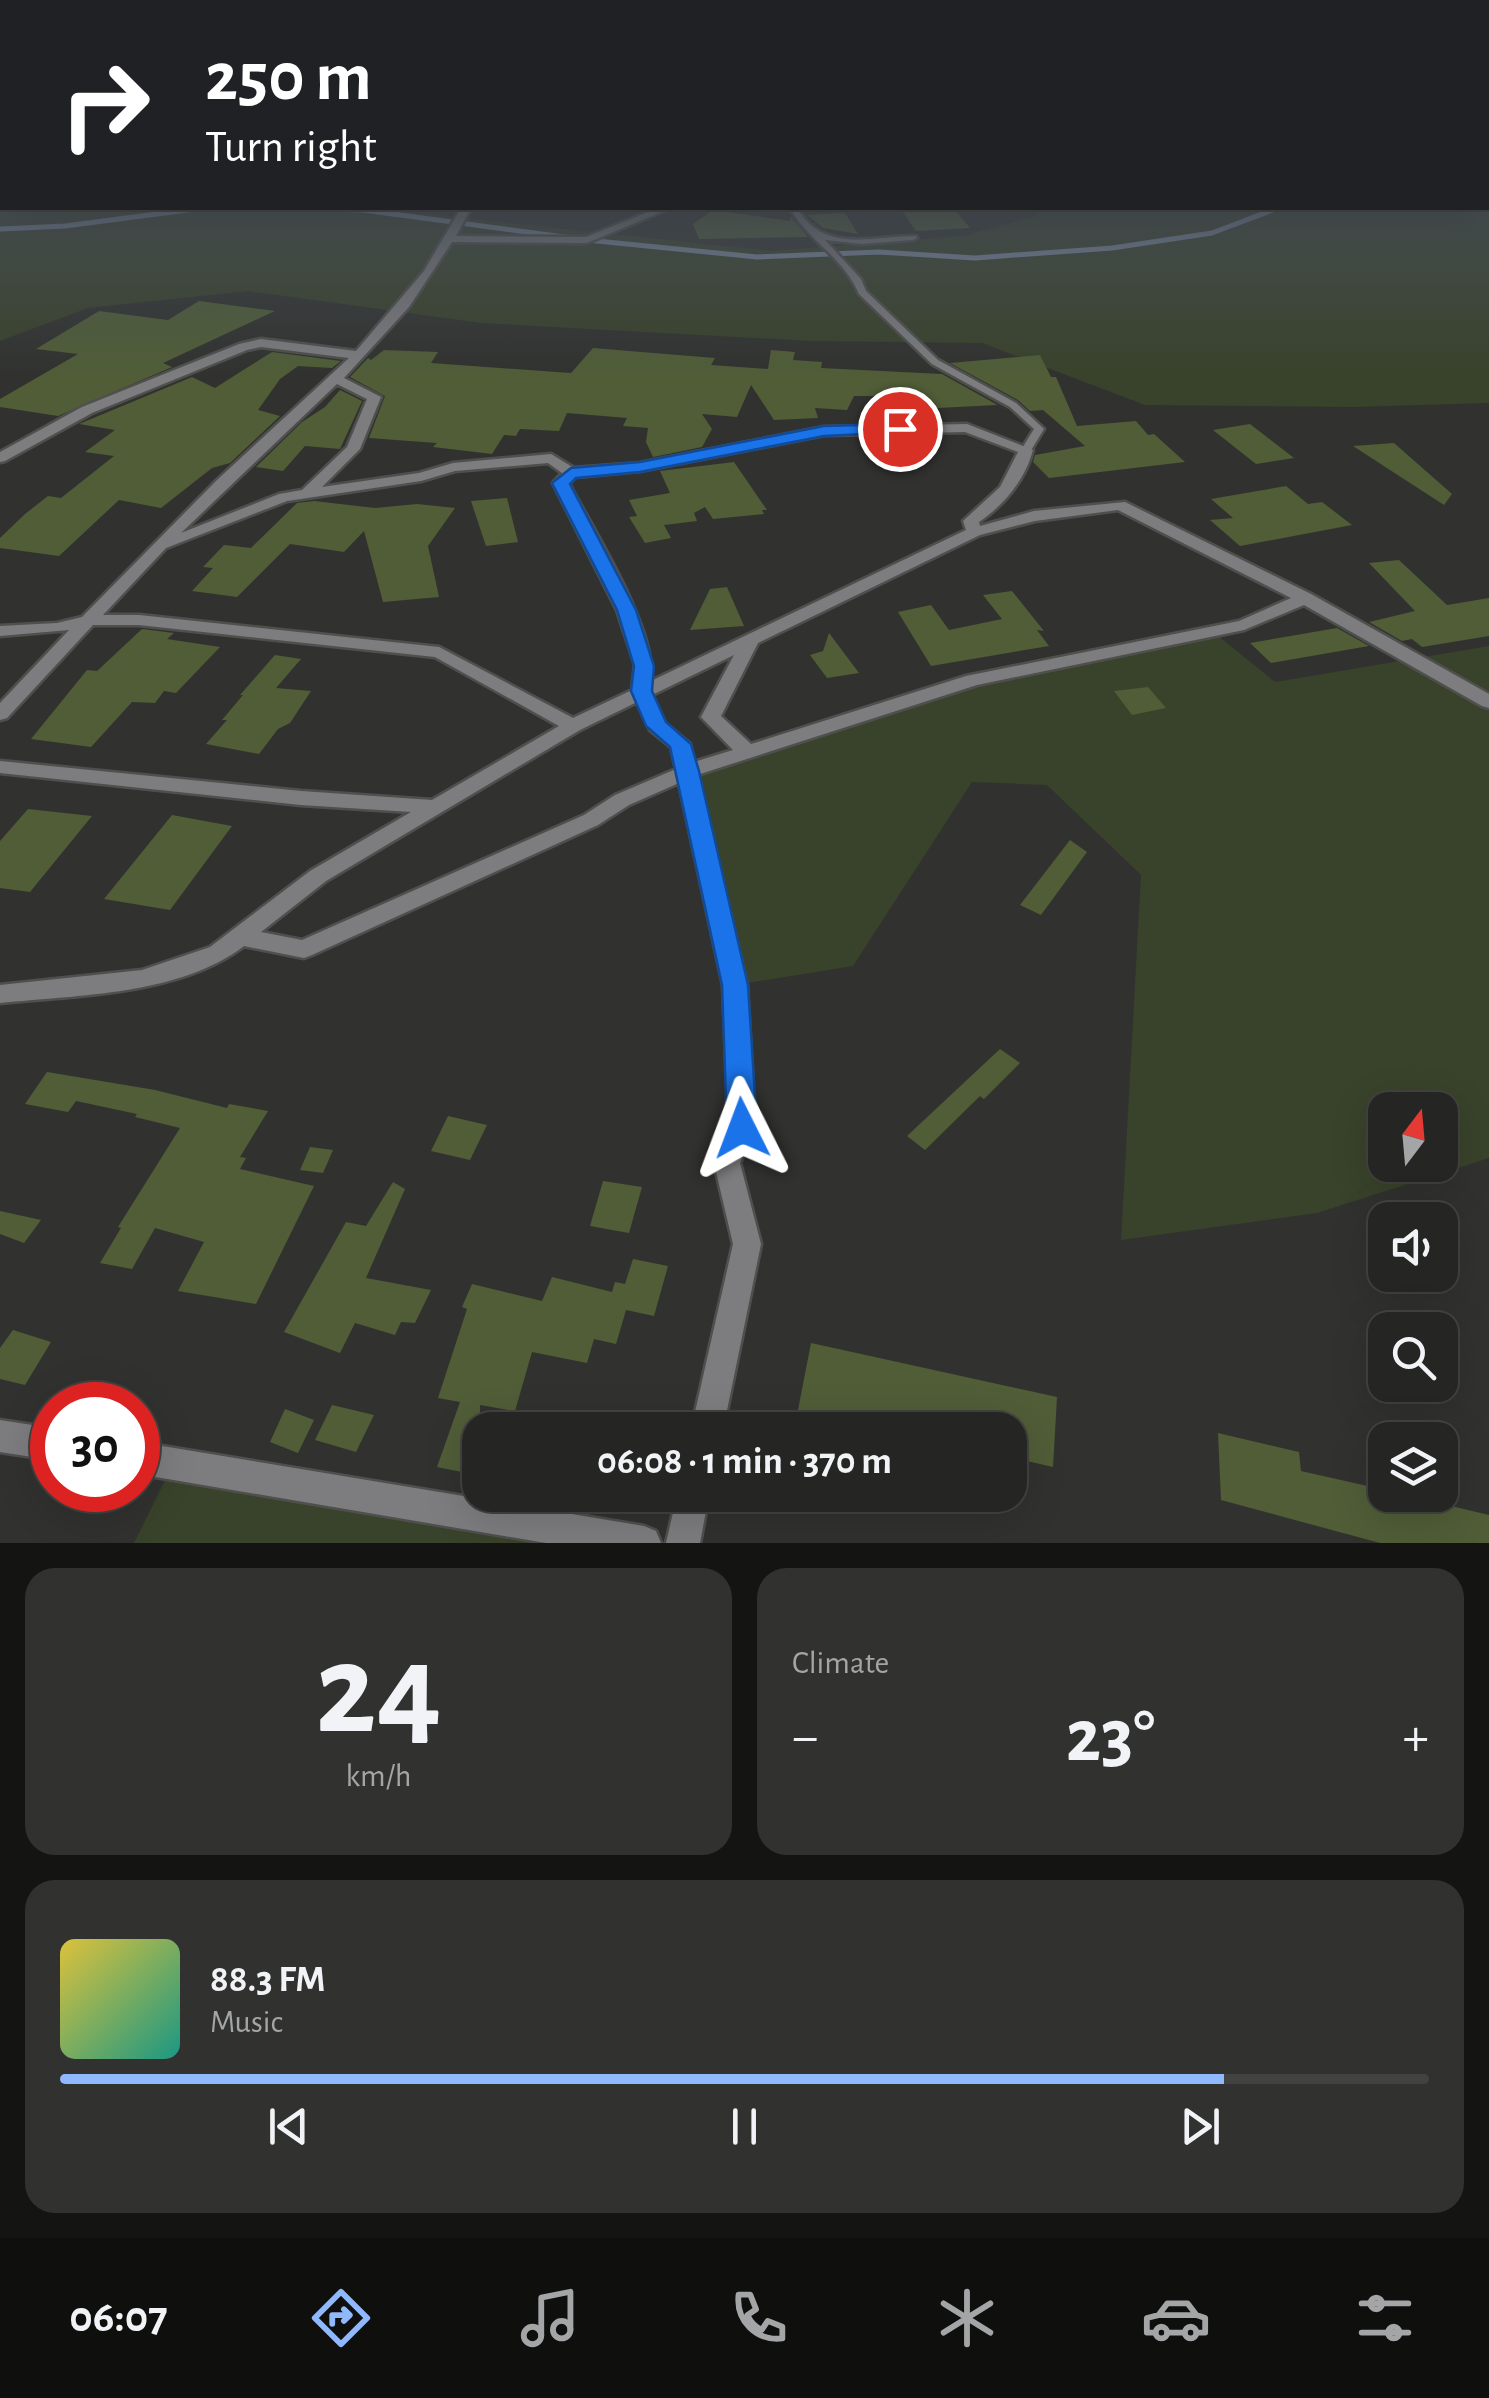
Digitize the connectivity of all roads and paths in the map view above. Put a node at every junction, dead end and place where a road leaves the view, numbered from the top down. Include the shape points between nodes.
1 (452, 232) edge
2 (601, 232) edge
3 (813, 232) edge
4 (819, 237) junction
5 (449, 238) junction
6 (913, 238) dead end
7 (356, 356) junction
8 (334, 378) junction
9 (1026, 450) junction
10 (0, 458) edge
11 (571, 473) junction
12 (306, 494) junction
13 (974, 532) junction
14 (161, 547) junction
15 (1305, 598) junction
16 (90, 620) junction
17 (0, 631) edge
18 (752, 638) junction
19 (641, 691) junction
20 (1489, 702) edge
21 (0, 714) edge
22 (573, 726) junction
23 (746, 752) junction
24 (0, 767) edge
25 (688, 771) junction
26 (441, 807) junction
27 (238, 936) junction
28 (0, 994) edge
29 (711, 1412) edge
30 (0, 1436) edge
31 (30, 1441) edge
32 (160, 1462) edge
33 (689, 1512) edge
34 (644, 1543) edge
35 (683, 1543) edge

1 - 5 street
2 - 5 street via 587,240
3 - 4 lane
4 - 6 lane
4 - 9 lane via 862,292 935,362 1013,404 1039,429
5 - 7 street via 422,283
7 - 8 street
7 - 10 street via 260,343 243,347 87,410
8 - 12 street via 374,397 353,449
8 - 14 street
9 - 11 street via 967,428 824,431 640,467
9 - 13 street via 1023,466 971,521
11 - 12 street via 551,458 508,459
11 - 19 street via 561,483 626,610 644,666
12 - 14 street
13 - 15 street via 1120,505
13 - 18 street
14 - 16 street
15 - 20 street
15 - 23 street via 1244,625 974,680
16 - 17 street
16 - 21 street
16 - 22 street via 439,652
18 - 19 street
18 - 23 street via 710,717
19 - 22 street
19 - 25 street via 657,726 680,744
22 - 26 street
23 - 25 street
24 - 26 street
25 - 27 street via 304,949
25 - 29 street via 735,985 742,1128 727,1163 746,1244
26 - 27 street via 318,876
27 - 28 street via 218,953 143,979
30 - 31 street
32 - 34 street
33 - 35 street

